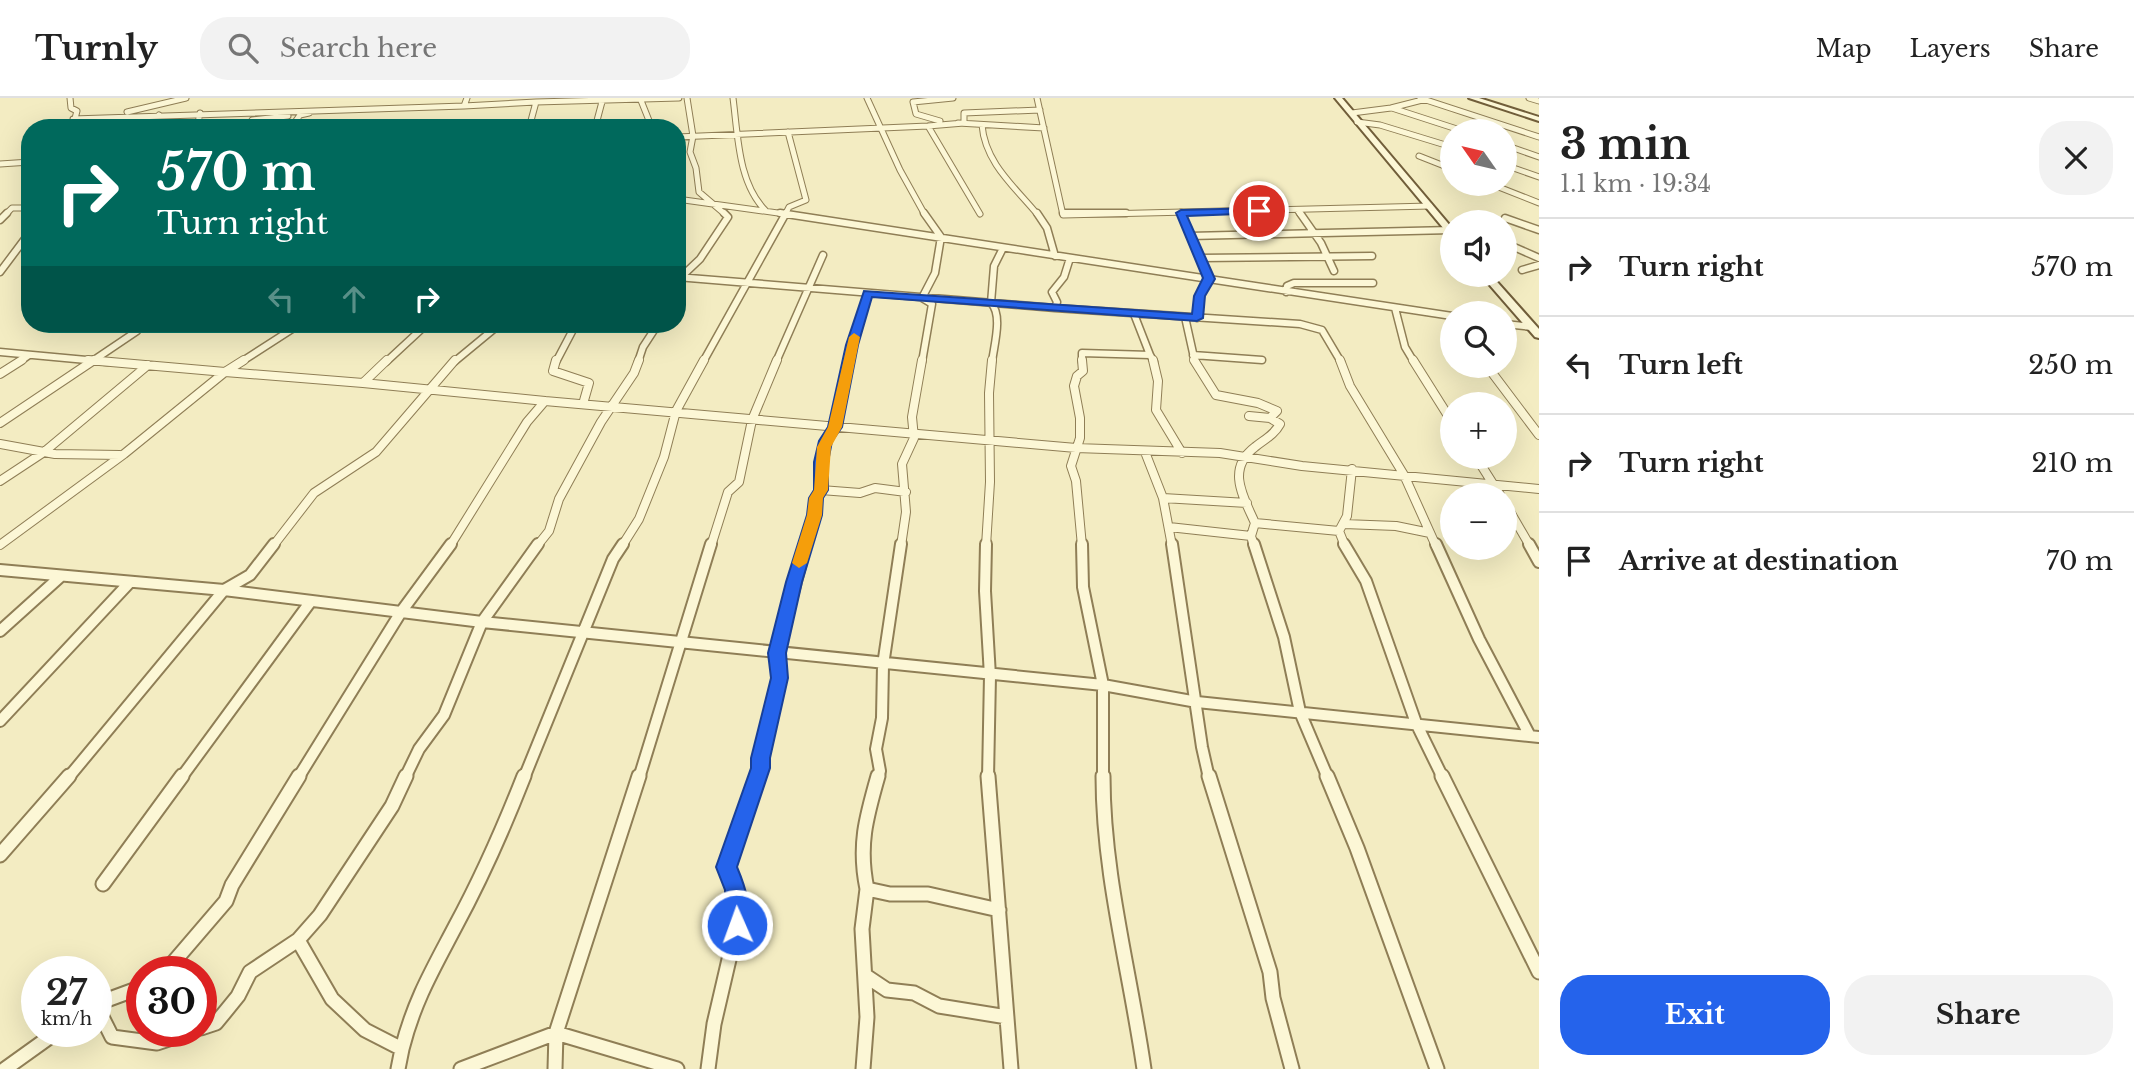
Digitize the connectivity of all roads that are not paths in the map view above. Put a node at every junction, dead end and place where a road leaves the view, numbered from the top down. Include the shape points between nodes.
1 (70, 98) edge
2 (186, 98) edge
3 (467, 98) edge
4 (640, 98) edge
5 (679, 98) edge
6 (687, 98) edge
7 (733, 98) edge
8 (867, 98) edge
9 (954, 98) edge
10 (1037, 98) edge
11 (1338, 98) edge
12 (1424, 98) edge
13 (1472, 98) edge
14 (1529, 98) edge
15 (603, 99) edge
16 (1539, 101) edge
17 (536, 102) junction
18 (464, 106) junction
19 (1391, 108) junction
20 (321, 110) junction
21 (1040, 110) junction
22 (200, 113) junction
23 (964, 113) junction
24 (1352, 113) junction
25 (159, 115) junction
26 (300, 115) junction
27 (110, 117) junction
28 (73, 119) joint
29 (156, 119) edge
30 (199, 119) edge
31 (262, 119) edge
32 (297, 119) edge
33 (531, 119) edge
34 (595, 119) edge
35 (648, 119) edge
36 (1539, 119) edge
37 (1357, 122) junction
38 (964, 123) junction
39 (1440, 124) edge
40 (982, 125) junction
41 (928, 126) junction
42 (880, 128) junction
43 (1044, 128) junction
44 (788, 132) junction
45 (739, 134) junction
46 (686, 136) edge
47 (693, 136) junction
48 (1539, 137) edge
49 (1440, 143) edge
50 (1517, 149) edge
51 (1419, 156) dead end
52 (1539, 157) edge
53 (21, 163) edge
54 (0, 164) edge
55 (1440, 164) edge
56 (1517, 169) edge
57 (1539, 177) edge
58 (1517, 194) edge
59 (686, 200) edge
60 (1539, 203) edge
61 (715, 204) junction
62 (1430, 206) junction
63 (21, 208) edge
64 (1297, 210) junction
65 (767, 211) junction
66 (787, 213) junction
67 (1181, 213) junction
68 (980, 214) dead end
69 (1440, 218) edge
70 (0, 220) edge
71 (1517, 222) edge
72 (1539, 230) edge
73 (1313, 231) junction
74 (1440, 231) edge
75 (1190, 236) junction
76 (941, 237) junction
77 (21, 244) edge
78 (1003, 248) junction
79 (1517, 248) edge
80 (823, 256) dead end
81 (1055, 256) junction
82 (1328, 256) junction
83 (1372, 256) dead end
84 (1070, 258) junction
85 (1199, 258) junction
86 (1539, 258) edge
87 (1539, 265) edge
88 (1521, 270) dead end
89 (686, 271) edge
90 (1334, 271) dead end
91 (0, 272) edge
92 (686, 279) edge
93 (1209, 279) junction
94 (745, 283) junction
95 (1373, 283) dead end
96 (1497, 287) edge
97 (806, 289) junction
98 (1286, 292) junction
99 (868, 294) junction
100 (922, 298) junction
101 (991, 303) junction
102 (1055, 308) junction
103 (1395, 308) junction
104 (1133, 314) junction
105 (1440, 315) edge
106 (1185, 317) junction
107 (1197, 318) junction
108 (1517, 327) edge
109 (1536, 331) edge
110 (134, 333) edge
111 (286, 333) edge
112 (414, 333) edge
113 (489, 333) edge
114 (571, 333) edge
115 (652, 333) edge
116 (0, 352) edge
117 (30, 355) junction
118 (1150, 355) junction
119 (1193, 355) junction
120 (1262, 360) dead end
121 (95, 361) junction
122 (148, 365) junction
123 (225, 372) junction
124 (0, 374) edge
125 (1496, 378) edge
126 (363, 383) junction
127 (431, 391) junction
128 (545, 401) junction
129 (1440, 403) edge
130 (583, 404) junction
131 (612, 407) junction
132 (676, 411) junction
133 (1249, 416) dead end
134 (1270, 418) junction
135 (751, 421) junction
136 (0, 423) edge
137 (835, 427) junction
138 (914, 434) junction
139 (1539, 435) edge
140 (988, 440) junction
141 (0, 443) edge
142 (1076, 449) junction
143 (44, 452) junction
144 (1145, 452) junction
145 (1182, 453) junction
146 (124, 454) junction
147 (1245, 457) junction
148 (1352, 469) junction
149 (1404, 475) junction
150 (0, 481) edge
151 (1476, 483) edge
152 (1517, 487) edge
153 (1539, 489) edge
154 (821, 490) junction
155 (906, 492) junction
156 (1163, 499) junction
157 (1247, 503) junction
158 (1255, 523) junction
159 (1517, 524) edge
160 (1169, 527) junction
161 (1341, 527) junction
162 (1430, 533) junction
163 (1251, 536) junction
164 (0, 545) edge
165 (1539, 562) edge
166 (0, 570) edge
167 (61, 576) junction
168 (130, 582) junction
169 (224, 590) junction
170 (311, 601) junction
171 (401, 612) junction
172 (482, 622) junction
173 (0, 631) edge
174 (582, 632) junction
175 (683, 642) junction
176 (777, 653) junction
177 (883, 665) junction
178 (990, 676) junction
179 (1102, 685) junction
180 (1197, 702) junction
181 (1300, 712) junction
182 (0, 721) edge
183 (1416, 723) junction
184 (1534, 736) edge
185 (0, 855) edge
186 (103, 884) dead end
187 (867, 889) junction
188 (999, 910) junction
189 (298, 940) junction
190 (179, 956) edge
191 (1539, 972) edge
192 (866, 976) junction
193 (1007, 1017) junction
194 (217, 1022) edge
195 (556, 1033) junction
196 (36, 1047) edge
197 (402, 1049) junction
198 (5, 1069) edge
199 (398, 1069) edge
200 (461, 1069) edge
201 (555, 1069) edge
202 (677, 1069) edge
203 (708, 1069) edge
204 (863, 1069) edge
205 (1011, 1069) edge
206 (1144, 1069) edge
207 (1292, 1069) edge
208 (1437, 1069) edge

1 - 28 street via 71,108 77,111
2 - 27 street
3 - 18 street
4 - 5 street
4 - 15 street
4 - 35 street
6 - 47 street
7 - 45 street
8 - 42 street
9 - 23 street
9 - 38 street via 913,102 916,114 928,120
10 - 21 street
11 - 24 main road
12 - 19 street
12 - 48 street
13 - 36 main road
14 - 16 street
15 - 17 street
15 - 34 street
17 - 18 street
17 - 33 street
18 - 20 street
19 - 24 street
19 - 39 street
20 - 22 street
20 - 26 street
21 - 23 street
21 - 43 street
22 - 25 street
22 - 30 street
23 - 38 street
24 - 37 main road
25 - 27 street
25 - 29 street
26 - 31 street
26 - 32 street
27 - 28 street
37 - 49 street via 1380,124
37 - 62 main road
38 - 40 street
38 - 41 street
40 - 43 street
40 - 81 street via 998,166 1049,232
41 - 42 street
41 - 68 street
42 - 44 street
42 - 76 street via 896,166
43 - 67 street via 1063,215
44 - 45 street
44 - 66 street via 806,200 789,207
45 - 47 street
45 - 65 street via 745,177 753,198
46 - 47 street
47 - 61 street via 690,152 699,192
50 - 52 street
51 - 55 street
53 - 54 street
56 - 57 street
58 - 60 street
59 - 61 street
61 - 65 street
61 - 89 street via 727,221
62 - 64 street
62 - 69 main road
63 - 70 street via 12,208
64 - 67 street
64 - 73 street
65 - 66 street
66 - 76 street
66 - 94 street
67 - 75 street
71 - 72 street
73 - 74 street
73 - 75 street
73 - 82 street
75 - 85 street
76 - 78 street
76 - 100 street via 935,274
77 - 91 street
78 - 81 street
78 - 101 street via 994,265
79 - 86 street
80 - 97 street
81 - 84 street
82 - 83 street
82 - 85 street
82 - 90 street
84 - 93 street
84 - 102 street via 1064,277 1052,292
85 - 93 street
87 - 88 street
92 - 94 street
93 - 98 street
93 - 107 street via 1199,296
94 - 97 street
94 - 132 street
95 - 98 street via 1294,283
96 - 109 main road
97 - 99 street
97 - 135 street
98 - 103 street
99 - 100 street
99 - 137 street
100 - 101 street
100 - 138 street via 932,304 912,417
101 - 102 street
101 - 140 street via 997,317
102 - 104 street
103 - 105 street
103 - 129 street via 1405,347
104 - 106 street
104 - 118 street
106 - 107 street
106 - 119 street
107 - 149 street via 1300,324 1322,330
108 - 109 street
110 - 121 street
111 - 123 street
112 - 126 street
113 - 127 street via 456,359
114 - 130 street via 553,371 589,383
115 - 131 street
116 - 117 street
117 - 121 street
117 - 124 street
118 - 142 street via 1082,353 1083,371 1074,386 1080,418
118 - 145 street via 1157,371 1156,410
119 - 120 street
119 - 134 street via 1216,395 1277,411
121 - 122 street
121 - 136 street
122 - 123 street
122 - 143 street
123 - 126 street
123 - 146 street
125 - 139 street
126 - 127 street
127 - 128 street
127 - 169 street via 376,452 314,494 250,575
128 - 130 street
128 - 171 street via 527,422 460,532
130 - 131 street
131 - 132 street
131 - 172 street via 559,499 549,531
132 - 135 street
132 - 174 street via 664,457 639,519 613,559
133 - 134 street
134 - 147 street via 1280,424 1278,429
135 - 137 street
135 - 175 street via 739,482 728,492
137 - 138 street
137 - 154 street via 824,447
138 - 140 street
138 - 155 street via 902,464
140 - 142 street
140 - 178 street via 985,591
141 - 143 street
142 - 144 street
142 - 179 street via 1071,466 1083,587
143 - 146 street
143 - 150 street
144 - 145 street
144 - 156 street
145 - 147 street
146 - 164 street
147 - 148 street
147 - 157 street via 1236,481
148 - 149 street
148 - 161 street
149 - 151 street
149 - 162 street
152 - 153 street
154 - 155 street
154 - 176 street
155 - 177 street
156 - 157 street
156 - 160 street
157 - 158 street
158 - 161 street
158 - 163 street
159 - 165 street
160 - 163 street
160 - 180 street
161 - 162 street via 1387,525
161 - 183 street via 1341,539 1366,581
162 - 184 street via 1479,639
163 - 181 street via 1284,637
166 - 167 street
167 - 168 street
167 - 173 street
168 - 169 street
168 - 182 street
169 - 170 street
169 - 185 street
170 - 171 street
170 - 186 street
171 - 172 street
171 - 190 street via 226,901
172 - 174 street
172 - 189 street via 444,715 419,749 393,806
174 - 175 street
174 - 197 street via 514,799 409,1021
175 - 176 street
175 - 195 street
176 - 177 street
176 - 203 street via 779,678 761,768 727,867 736,890 737,925
177 - 178 street
177 - 187 street via 876,749 880,771 861,859
178 - 179 street
178 - 188 street via 986,763
179 - 180 street
179 - 206 street via 1103,816 1109,874
180 - 181 street
180 - 207 street via 1216,805 1270,972
181 - 183 street
181 - 208 street via 1357,848
183 - 184 street
183 - 191 street
187 - 188 street via 928,894
187 - 192 street via 862,929
188 - 193 street
189 - 194 street via 250,972
189 - 197 street via 332,999 365,1030
192 - 193 street via 887,990 914,992 939,1006
192 - 204 street
193 - 205 street
195 - 200 street
195 - 201 street
195 - 202 street
196 - 198 street
197 - 199 street

